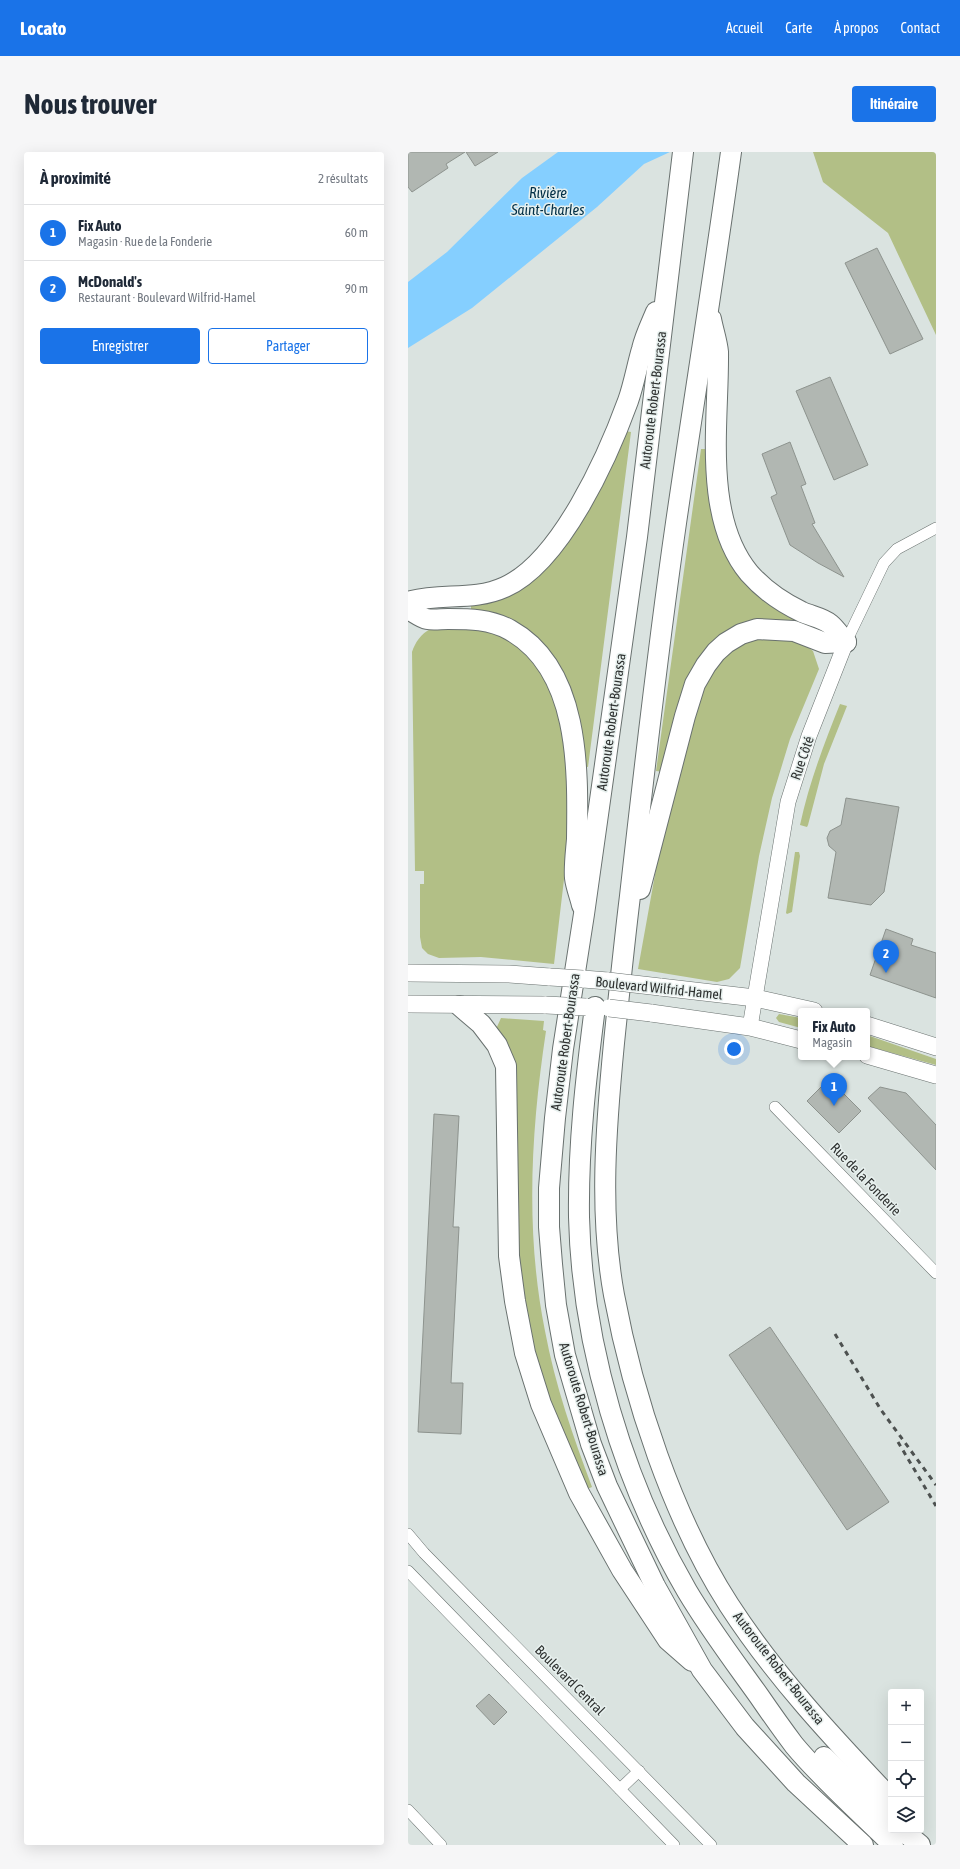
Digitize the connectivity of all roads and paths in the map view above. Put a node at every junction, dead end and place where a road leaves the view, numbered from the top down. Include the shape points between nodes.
1 (683, 152) edge
2 (730, 152) edge
3 (666, 284) junction
4 (708, 308) junction
5 (936, 528) edge
6 (408, 602) edge
7 (408, 609) edge
8 (846, 642) junction
9 (584, 914) junction
10 (624, 943) junction
11 (408, 972) edge
12 (755, 998) junction
13 (408, 1004) edge
14 (460, 1006) junction
15 (800, 1008) edge
16 (594, 1016) junction
17 (870, 1026) edge
18 (750, 1027) junction
19 (798, 1039) edge
20 (936, 1047) edge
21 (870, 1056) edge
22 (936, 1075) edge
23 (775, 1107) dead end
24 (936, 1273) edge
25 (408, 1534) edge
26 (408, 1571) edge
27 (702, 1670) junction
28 (746, 1678) junction
29 (639, 1771) junction
30 (620, 1789) junction
31 (889, 1797) edge
32 (408, 1810) edge
33 (888, 1818) edge
34 (906, 1833) edge
35 (924, 1833) edge
36 (441, 1845) edge
37 (674, 1845) edge
38 (711, 1845) edge
39 (863, 1845) edge
40 (893, 1845) edge
41 (920, 1845) edge
42 (935, 1845) edge

1 - 3 highway, Autoroute Robert-Bourassa
2 - 4 highway, Autoroute Robert-Bourassa
3 - 6 highway via 642,347 617,431 575,513 554,544 524,576 487,594 423,598
3 - 9 highway, Autoroute Robert-Bourassa via 636,537
4 - 8 highway via 718,350 715,455 718,489 729,536 737,555 762,586 802,612 830,623
4 - 10 highway, Autoroute Robert-Bourassa via 648,737
5 - 8 street, Rue Côté via 897,549 884,563
7 - 9 highway via 426,619 476,620 490,622 509,630 534,648 554,677 565,702 572,734 576,799 575,879
8 - 10 highway via 825,643 794,631 757,629 741,634 726,643 706,665 695,684 685,716
8 - 12 street, Rue Côté via 809,736 788,802
9 - 27 highway, Autoroute Robert-Bourassa via 563,1049 550,1180 549,1227 556,1305 565,1355 607,1486 655,1586
10 - 31 highway, Autoroute Robert-Bourassa via 610,1085 606,1210 614,1292 646,1419 682,1516 728,1602 798,1699
11 - 12 main road, Boulevard Wilfrid-Hamel, bridge via 550,977
12 - 15 main road, Boulevard Wilfrid-Hamel
12 - 18 street, Rue Côté
13 - 14 main road, Boulevard Wilfrid-Hamel
14 - 16 main road, Boulevard Wilfrid-Hamel, bridge via 546,1005
14 - 27 highway via 482,1024 497,1045 506,1066 509,1256 525,1353 541,1404 579,1492 622,1570 668,1640
16 - 18 main road, Boulevard Wilfrid-Hamel, bridge via 651,1013
16 - 28 highway via 582,1119 579,1219 587,1305 601,1373 616,1428 658,1535 688,1592
17 - 20 main road
18 - 19 main road, Boulevard Wilfrid-Hamel
21 - 22 main road
23 - 24 street, Rue de la Fonderie
25 - 29 street, Boulevard Central
26 - 30 street
27 - 39 highway, Autoroute Robert-Bourassa via 745,1727 791,1778
28 - 33 highway
28 - 40 highway via 795,1746
29 - 30 street
29 - 38 street, Boulevard Central
30 - 37 street
32 - 36 street
34 - 41 highway
35 - 42 highway

